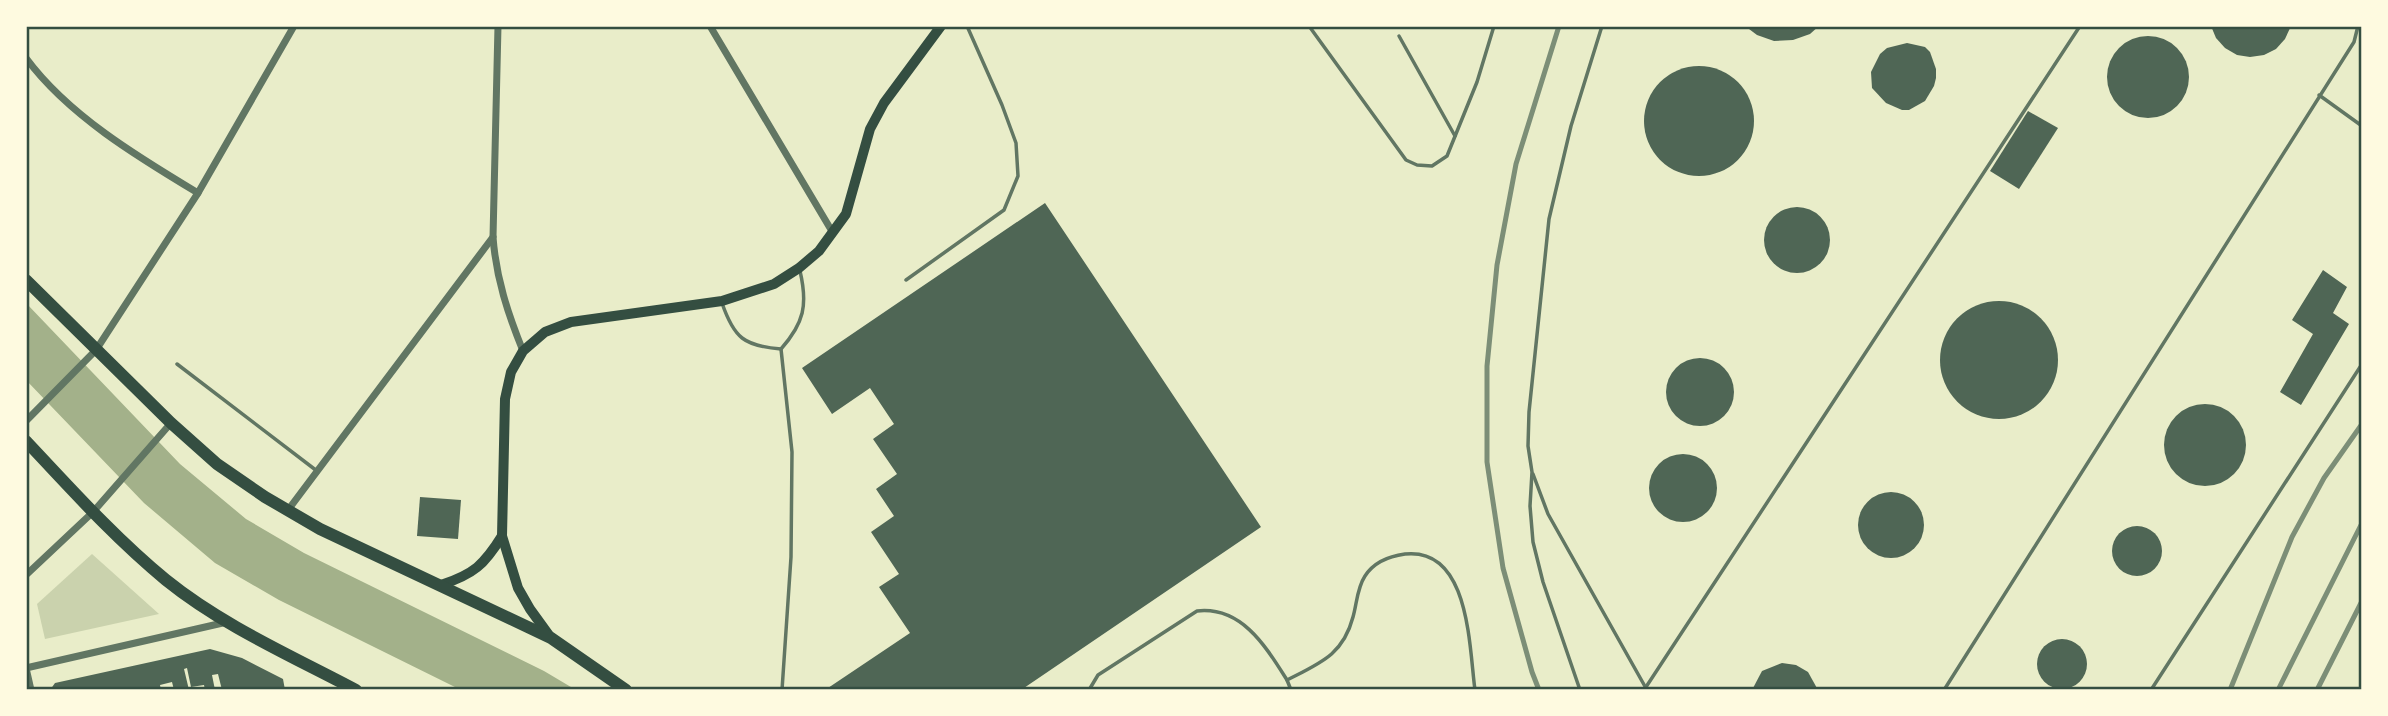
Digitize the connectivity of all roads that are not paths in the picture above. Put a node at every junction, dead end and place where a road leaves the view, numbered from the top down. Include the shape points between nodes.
1 (294, 26) edge
2 (498, 26) edge
3 (710, 26) edge
4 (941, 26) edge
5 (967, 26) edge
6 (1309, 26) edge
7 (1494, 26) edge
8 (1602, 26) edge
9 (2080, 26) edge
10 (2358, 26) edge
11 (1399, 36) dead end
12 (26, 58) edge
13 (2319, 95) junction
14 (2362, 126) edge
15 (1455, 136) junction
16 (198, 193) junction
17 (833, 233) junction
18 (493, 237) junction
19 (799, 268) junction
20 (26, 279) edge
21 (906, 279) dead end
22 (722, 301) junction
23 (781, 349) junction
24 (96, 350) junction
25 (523, 351) junction
26 (177, 364) dead end
27 (2362, 364) edge
28 (26, 421) edge
29 (171, 422) junction
30 (26, 440) edge
31 (317, 471) junction
32 (1532, 472) junction
33 (288, 510) junction
34 (93, 512) junction
35 (502, 536) junction
36 (26, 575) edge
37 (441, 585) junction
38 (227, 622) junction
39 (551, 638) junction
40 (26, 668) edge
41 (1287, 680) junction
42 (1646, 688) edge
43 (31, 690) edge
44 (356, 690) edge
45 (626, 690) edge
46 (782, 690) edge
47 (1089, 690) edge
48 (1291, 690) edge
49 (1475, 690) edge
50 (1580, 690) edge
51 (1944, 690) edge
52 (2151, 690) edge

1 - 16 street
2 - 18 street
3 - 17 street
4 - 17 main road via 884,103 870,130 846,214
5 - 21 lane via 1016,143 1018,176 1004,210
6 - 15 lane via 1406,160 1432,166 1447,156
7 - 15 lane
8 - 32 lane via 1549,219 1529,411
9 - 42 lane
10 - 13 lane via 2354,43
11 - 15 lane
12 - 16 street via 95,126
13 - 14 lane
13 - 51 lane
16 - 24 street
17 - 19 main road
18 - 25 street via 495,267
18 - 31 street
19 - 22 main road via 774,284
19 - 23 lane via 806,298 803,313 796,332
20 - 24 highway
22 - 23 lane via 739,336 758,347
22 - 25 main road via 571,322 545,332
23 - 46 lane via 792,452
24 - 28 street
24 - 29 highway
25 - 35 main road via 511,372 505,399
26 - 31 lane
27 - 52 lane
29 - 33 highway via 217,464
29 - 34 street
30 - 34 highway
31 - 33 street
32 - 42 lane via 1548,514
32 - 50 lane via 1532,542
33 - 37 highway
34 - 36 street
34 - 38 highway via 168,582
35 - 37 main road via 477,570
35 - 39 main road via 519,588
37 - 39 highway
38 - 40 street
38 - 44 highway
39 - 45 highway
40 - 43 street
41 - 47 lane via 1254,633 1236,618 1210,609 1197,611 1098,675
41 - 48 lane
41 - 49 lane via 1337,651 1354,616 1365,575 1383,559 1408,554 1442,565 1462,597

